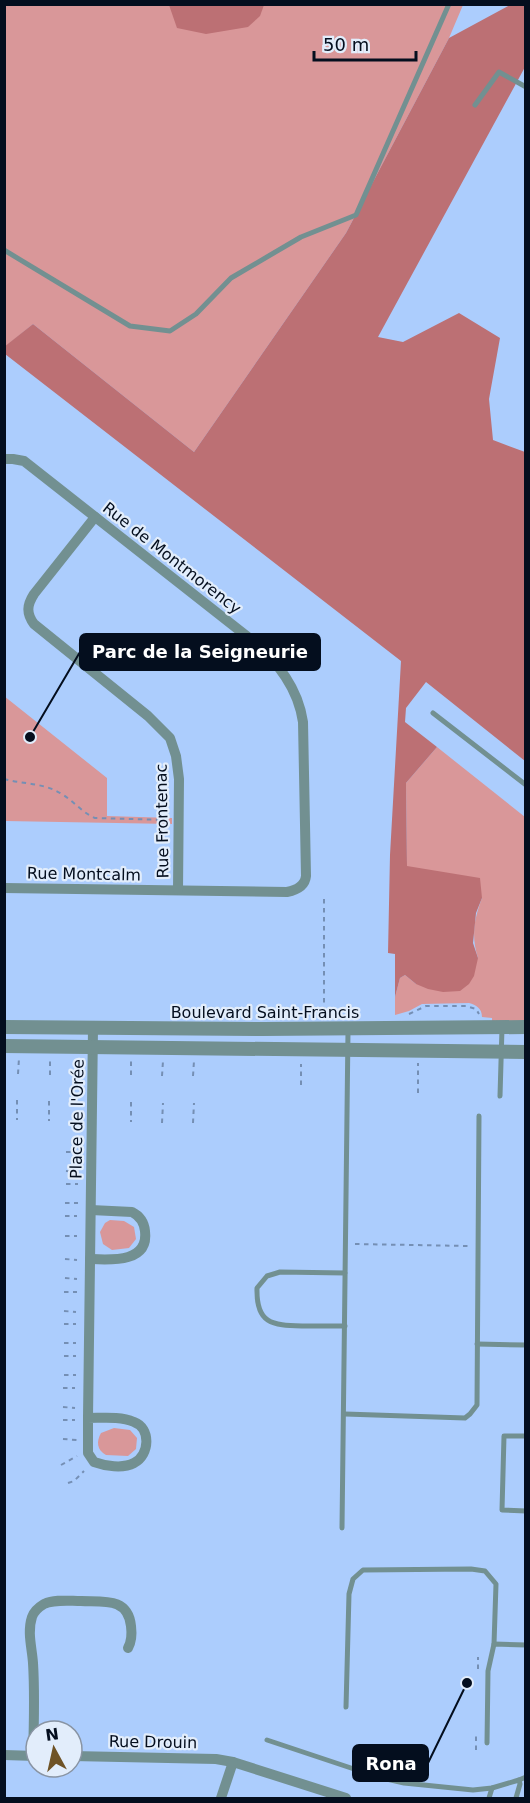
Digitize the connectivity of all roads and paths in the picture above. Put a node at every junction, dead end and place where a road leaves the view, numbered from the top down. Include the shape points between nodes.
1 (449, 4) edge
2 (525, 87) edge
3 (475, 105) dead end
4 (4, 250) edge
5 (4, 459) edge
6 (95, 517) junction
7 (433, 713) dead end
8 (4, 779) edge
9 (525, 785) edge
10 (178, 820) junction
11 (304, 884) joint
12 (4, 888) edge
13 (177, 890) junction
14 (324, 899) dead end
15 (403, 1016) dead end
16 (324, 1019) dead end
17 (479, 1019) dead end
18 (525, 1026) edge
19 (4, 1027) edge
20 (502, 1027) junction
21 (93, 1028) junction
22 (348, 1029) junction
23 (4, 1046) edge
24 (93, 1047) junction
25 (348, 1050) junction
26 (502, 1051) junction
27 (525, 1052) edge
28 (19, 1055) dead end
29 (51, 1056) dead end
30 (131, 1056) dead end
31 (163, 1057) dead end
32 (194, 1057) dead end
33 (301, 1059) dead end
34 (418, 1060) dead end
35 (18, 1074) dead end
36 (50, 1075) dead end
37 (131, 1075) dead end
38 (162, 1076) dead end
39 (194, 1076) dead end
40 (301, 1085) dead end
41 (418, 1093) dead end
42 (500, 1096) dead end
43 (17, 1100) dead end
44 (49, 1101) dead end
45 (131, 1102) dead end
46 (163, 1103) dead end
47 (194, 1103) dead end
48 (479, 1116) dead end
49 (17, 1120) dead end
50 (49, 1121) dead end
51 (131, 1122) dead end
52 (162, 1123) dead end
53 (193, 1123) dead end
54 (66, 1152) dead end
55 (81, 1152) dead end
56 (66, 1171) dead end
57 (80, 1172) dead end
58 (66, 1184) dead end
59 (80, 1184) dead end
60 (65, 1203) dead end
61 (80, 1203) dead end
62 (91, 1210) junction
63 (65, 1216) dead end
64 (80, 1216) dead end
65 (65, 1236) dead end
66 (80, 1236) dead end
67 (345, 1244) junction
68 (478, 1246) junction
69 (65, 1259) dead end
70 (85, 1259) junction
71 (345, 1274) junction
72 (64, 1278) dead end
73 (79, 1279) dead end
74 (64, 1292) dead end
75 (79, 1292) dead end
76 (64, 1311) dead end
77 (79, 1312) dead end
78 (64, 1324) dead end
79 (79, 1324) dead end
80 (345, 1326) junction
81 (64, 1343) dead end
82 (78, 1344) dead end
83 (477, 1344) junction
84 (525, 1345) edge
85 (64, 1356) dead end
86 (78, 1356) dead end
87 (64, 1375) dead end
88 (78, 1375) dead end
89 (63, 1388) dead end
90 (78, 1388) dead end
91 (63, 1407) dead end
92 (78, 1408) dead end
93 (345, 1414) junction
94 (83, 1419) junction
95 (63, 1420) dead end
96 (525, 1436) edge
97 (63, 1439) dead end
98 (77, 1440) dead end
99 (77, 1456) dead end
100 (94, 1462) junction
101 (61, 1465) dead end
102 (68, 1483) dead end
103 (525, 1511) edge
104 (342, 1528) dead end
105 (494, 1644) junction
106 (525, 1645) edge
107 (128, 1648) dead end
108 (346, 1707) dead end
109 (34, 1719) edge
110 (267, 1740) dead end
111 (487, 1743) dead end
112 (4, 1755) edge
113 (24, 1756) edge
114 (84, 1756) edge
115 (233, 1762) junction
116 (525, 1778) edge
117 (519, 1780) junction
118 (492, 1788) junction
119 (220, 1798) edge
120 (346, 1798) edge
121 (489, 1798) edge
122 (516, 1798) edge

1 - 4 lane via 356,215 300,237 231,278 196,314 170,331 130,326
2 - 3 lane via 499,72
5 - 6 street, Rue de Montmorency via 24,461
6 - 10 street, Rue Frontenac via 29,601 28,613 34,624 170,738 178,767
6 - 11 street, Rue de Montmorency via 263,649 293,688 302,710 304,733
7 - 9 lane
8 - 10 path via 52,789 95,818
10 - 13 street, Rue Frontenac
11 - 13 street, Rue Montcalm via 287,892
12 - 13 street, Rue Montcalm
14 - 16 path
15 - 17 path via 426,1006 466,1006 476,1009
18 - 20 street, Boulevard Saint-Francis
19 - 21 street, Boulevard Saint-Francis
20 - 22 street, Boulevard Saint-Francis
20 - 26 lane
21 - 22 street, Boulevard Saint-Francis
21 - 24 street, Place de l'Orée
22 - 25 lane
23 - 24 street
24 - 25 street
24 - 62 street, Place de l'Orée
25 - 26 street
25 - 67 lane
26 - 27 street
26 - 42 lane
28 - 35 path
29 - 36 path
30 - 37 path
31 - 38 path
32 - 39 path
33 - 40 path
34 - 41 path
43 - 49 path
44 - 50 path
45 - 51 path
46 - 52 path
47 - 53 path
48 - 68 lane
54 - 55 path
56 - 57 path
58 - 59 path
60 - 61 path
62 - 70 street, Place de l'Orée
62 - 70 street via 132,1212 142,1221 144,1244 134,1256 123,1259
63 - 64 path
65 - 66 path
67 - 68 path
67 - 71 lane
68 - 83 lane
69 - 70 path
70 - 94 street, Place de l'Orée
71 - 80 lane
71 - 80 lane via 280,1272 267,1276 257,1287 256,1301 263,1316 275,1325
72 - 73 path
74 - 75 path
76 - 77 path
78 - 79 path
80 - 93 lane
81 - 82 path
83 - 84 lane
83 - 93 lane via 477,1405 465,1418
85 - 86 path
87 - 88 path
89 - 90 path
91 - 92 path
93 - 104 lane
94 - 95 path
94 - 100 street, Place de l'Orée via 88,1453
94 - 100 street via 134,1421 147,1438 142,1457 132,1464 111,1466
96 - 103 lane via 504,1436 502,1510
97 - 98 path
99 - 101 path
100 - 102 path
105 - 106 lane
105 - 108 lane via 496,1584 485,1571 363,1570 353,1579 349,1594
105 - 111 lane via 488,1671
107 - 109 street via 131,1622 122,1605 64,1601 36,1609 30,1634
110 - 118 lane via 396,1781 455,1789
112 - 113 street
114 - 115 street, Rue Drouin via 208,1758
115 - 119 street
115 - 120 street, Rue Drouin
116 - 117 lane
117 - 118 lane
117 - 122 lane
118 - 121 lane

